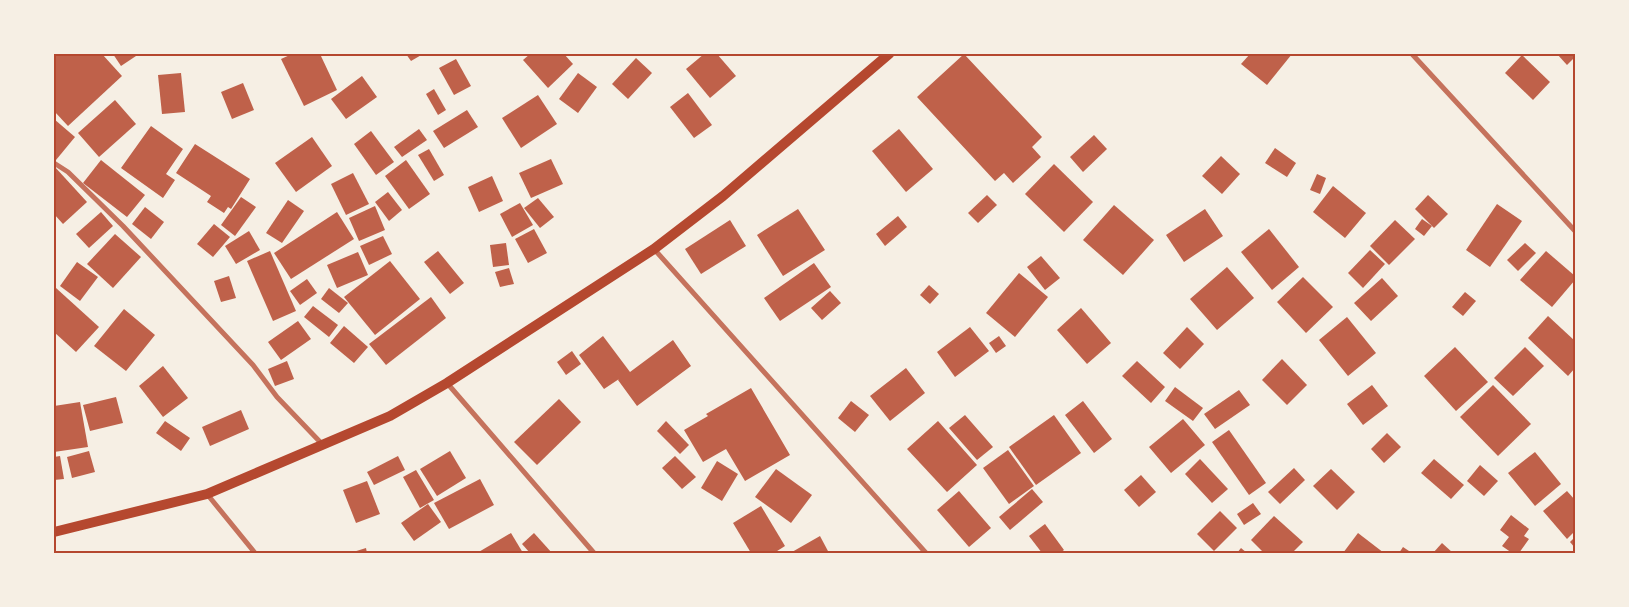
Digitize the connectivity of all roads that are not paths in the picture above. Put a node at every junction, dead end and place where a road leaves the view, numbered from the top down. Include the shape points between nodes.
1 (889, 54) edge
2 (1412, 54) edge
3 (54, 163) edge
4 (1575, 231) edge
5 (654, 249) junction
6 (447, 383) junction
7 (323, 445) junction
8 (207, 494) junction
9 (54, 532) edge
10 (255, 553) edge
11 (594, 553) edge
12 (926, 553) edge

1 - 5 main road via 723,196
2 - 4 street
3 - 7 street via 68,172 123,226 253,364
5 - 6 main road
5 - 12 street
6 - 7 main road via 390,416
6 - 11 street
7 - 8 main road
8 - 9 main road
8 - 10 street

